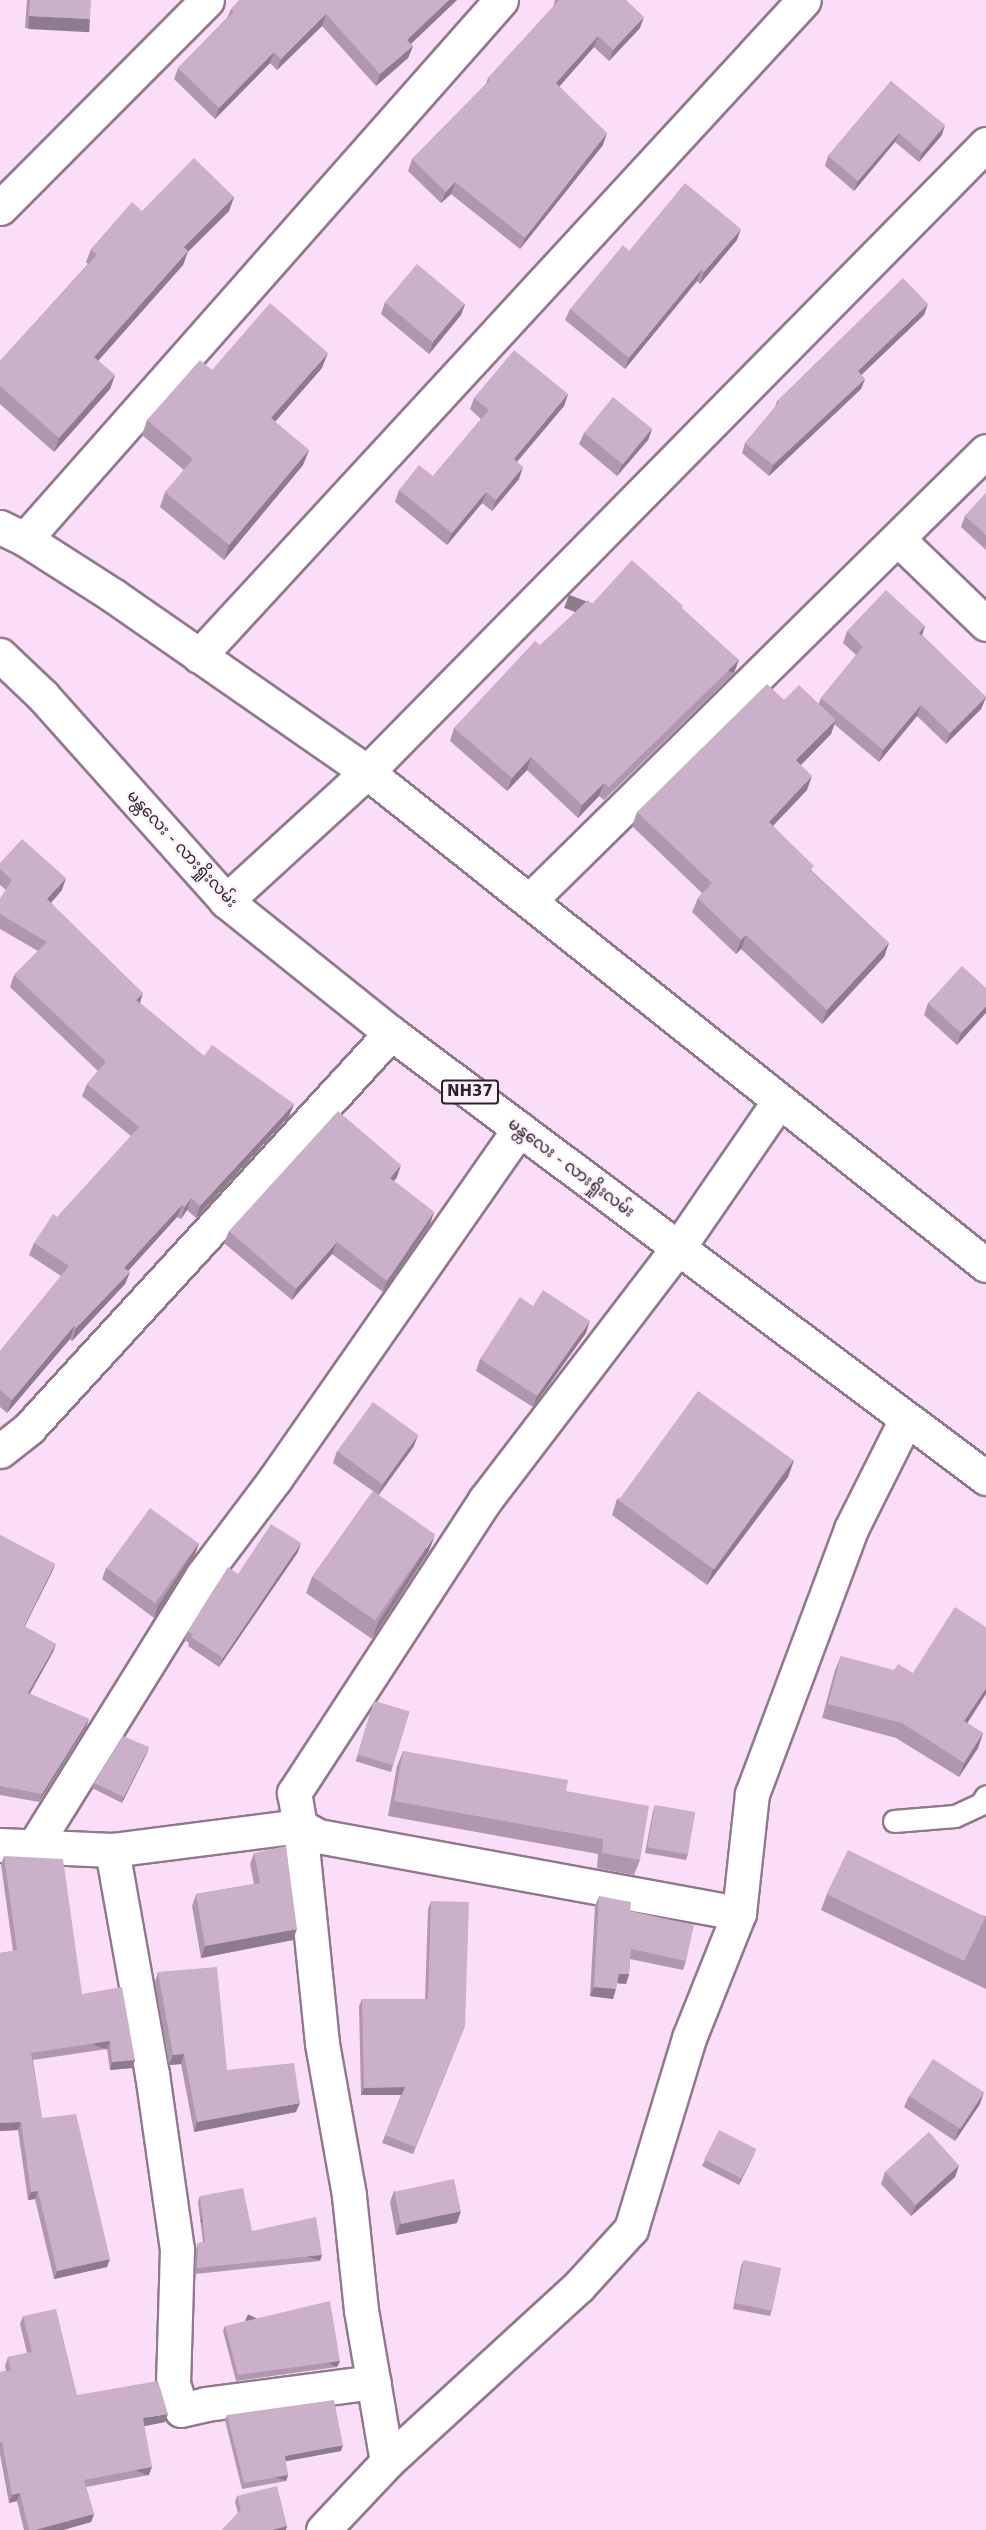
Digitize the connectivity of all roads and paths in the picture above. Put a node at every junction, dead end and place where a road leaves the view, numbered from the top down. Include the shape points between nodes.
1 (207, 0) edge
2 (501, 0) edge
3 (804, 0) edge
4 (986, 144) edge
5 (0, 208) edge
6 (986, 451) edge
7 (13, 533) edge
8 (898, 539) junction
9 (986, 624) edge
10 (0, 655) edge
11 (199, 656) junction
12 (367, 772) junction
13 (226, 901) junction
14 (529, 902) junction
15 (391, 1033) junction
16 (780, 1101) junction
17 (519, 1129) junction
18 (678, 1248) junction
19 (986, 1265) edge
20 (906, 1419) junction
21 (0, 1451) edge
22 (986, 1478) edge
23 (986, 1796) edge
24 (894, 1821) dead end
25 (300, 1826) junction
26 (0, 1845) edge
27 (34, 1846) junction
28 (112, 1850) junction
29 (739, 1913) junction
30 (374, 2382) junction
31 (387, 2462) junction
32 (323, 2530) edge

1 - 5 main road
2 - 7 main road
3 - 11 main road
4 - 12 main road
6 - 8 main road
7 - 11 main road
8 - 9 main road
8 - 14 main road
10 - 13 main road, မန္တလေး - လားရှိုးလမ်း / NH37 via 43,696
11 - 12 main road
12 - 13 main road
12 - 14 main road
13 - 15 main road, မန္တလေး - လားရှိုးလမ်း / NH37
14 - 16 main road
15 - 17 main road, မန္တလေး - လားရှိုးလမ်း / NH37
15 - 21 main road via 29,1428
16 - 18 main road
16 - 19 main road
17 - 18 main road, မန္တလေး - လားရှိုးလမ်း / NH37
17 - 27 main road via 275,1479 202,1576
18 - 20 main road, မန္တလေး - လားရှိုးလမ်း / NH37
18 - 25 main road via 485,1500 294,1793
20 - 22 main road, မန္တလေး - လားရှိုးလမ်း / NH37
20 - 29 main road via 851,1528 752,1794
23 - 24 lane via 981,1804 955,1816
25 - 28 main road
25 - 29 main road via 318,1836
25 - 30 main road via 322,2043 349,2195 361,2310
26 - 27 main road
27 - 28 main road
28 - 30 main road via 152,2074 177,2249 173,2383 181,2410
29 - 31 main road via 689,2038 631,2229 579,2286
30 - 31 main road
31 - 32 main road

